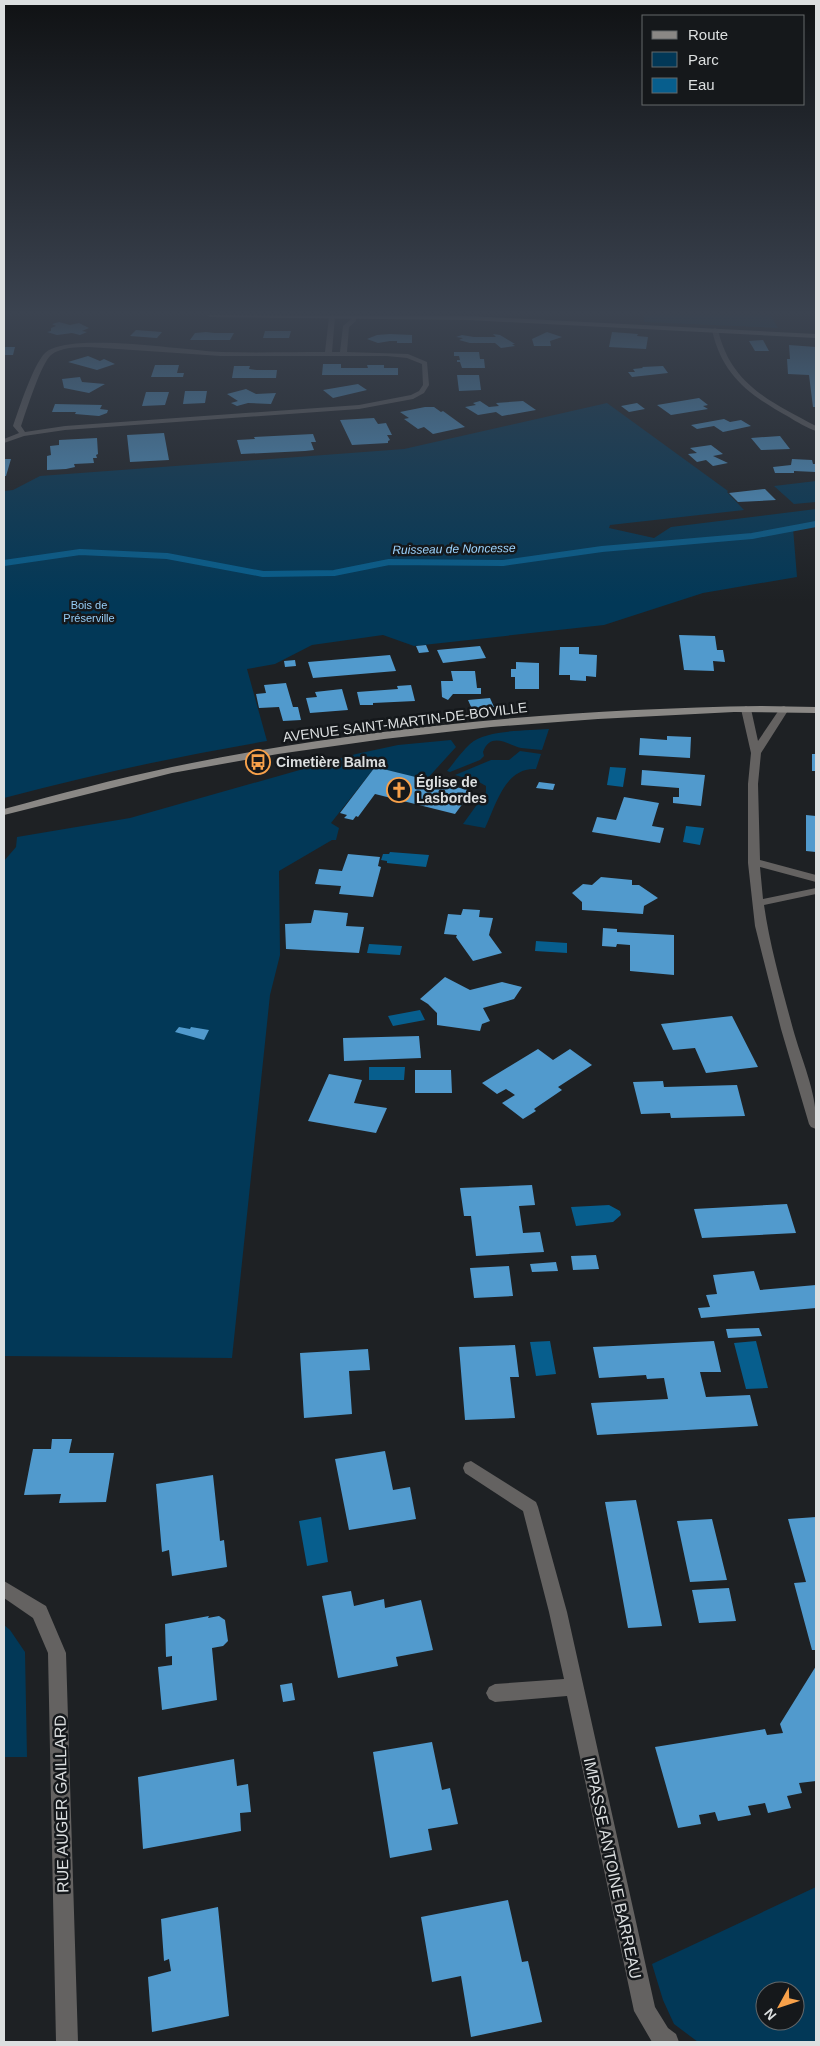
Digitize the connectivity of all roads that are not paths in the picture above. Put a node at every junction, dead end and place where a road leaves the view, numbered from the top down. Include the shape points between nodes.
1 (22, 410) edge
2 (316, 410) edge
3 (784, 410) edge
4 (816, 429) edge
5 (24, 434) junction
6 (4, 441) edge
7 (746, 709) junction
8 (784, 709) junction
9 (816, 710) edge
10 (756, 753) junction
11 (4, 812) edge
12 (754, 863) junction
13 (816, 879) edge
14 (816, 891) edge
15 (758, 902) junction
16 (816, 1124) edge
17 (471, 1468) dead end
18 (4, 1589) edge
19 (574, 1686) junction
20 (495, 1693) dead end
21 (67, 2042) edge
22 (668, 2042) edge

1 - 5 street via 17,426
2 - 5 street via 65,428
3 - 4 street
5 - 6 street
7 - 8 street, AVENUE SAINT-MARTIN-DE-BOVILLE
7 - 10 street
7 - 11 street, AVENUE SAINT-MARTIN-DE-BOVILLE via 535,720 382,736 172,770
8 - 9 street, AVENUE SAINT-MARTIN-DE-BOVILLE
8 - 10 street
10 - 12 street
12 - 13 street
12 - 15 street
14 - 15 street
15 - 16 street via 787,1030
17 - 19 street, IMPASSE ANTOINE BARREAU via 530,1507
18 - 21 street, RUE AUGER GAILLARD via 40,1612 57,1653
19 - 20 street
19 - 22 street, IMPASSE ANTOINE BARREAU via 645,2011 660,2036

